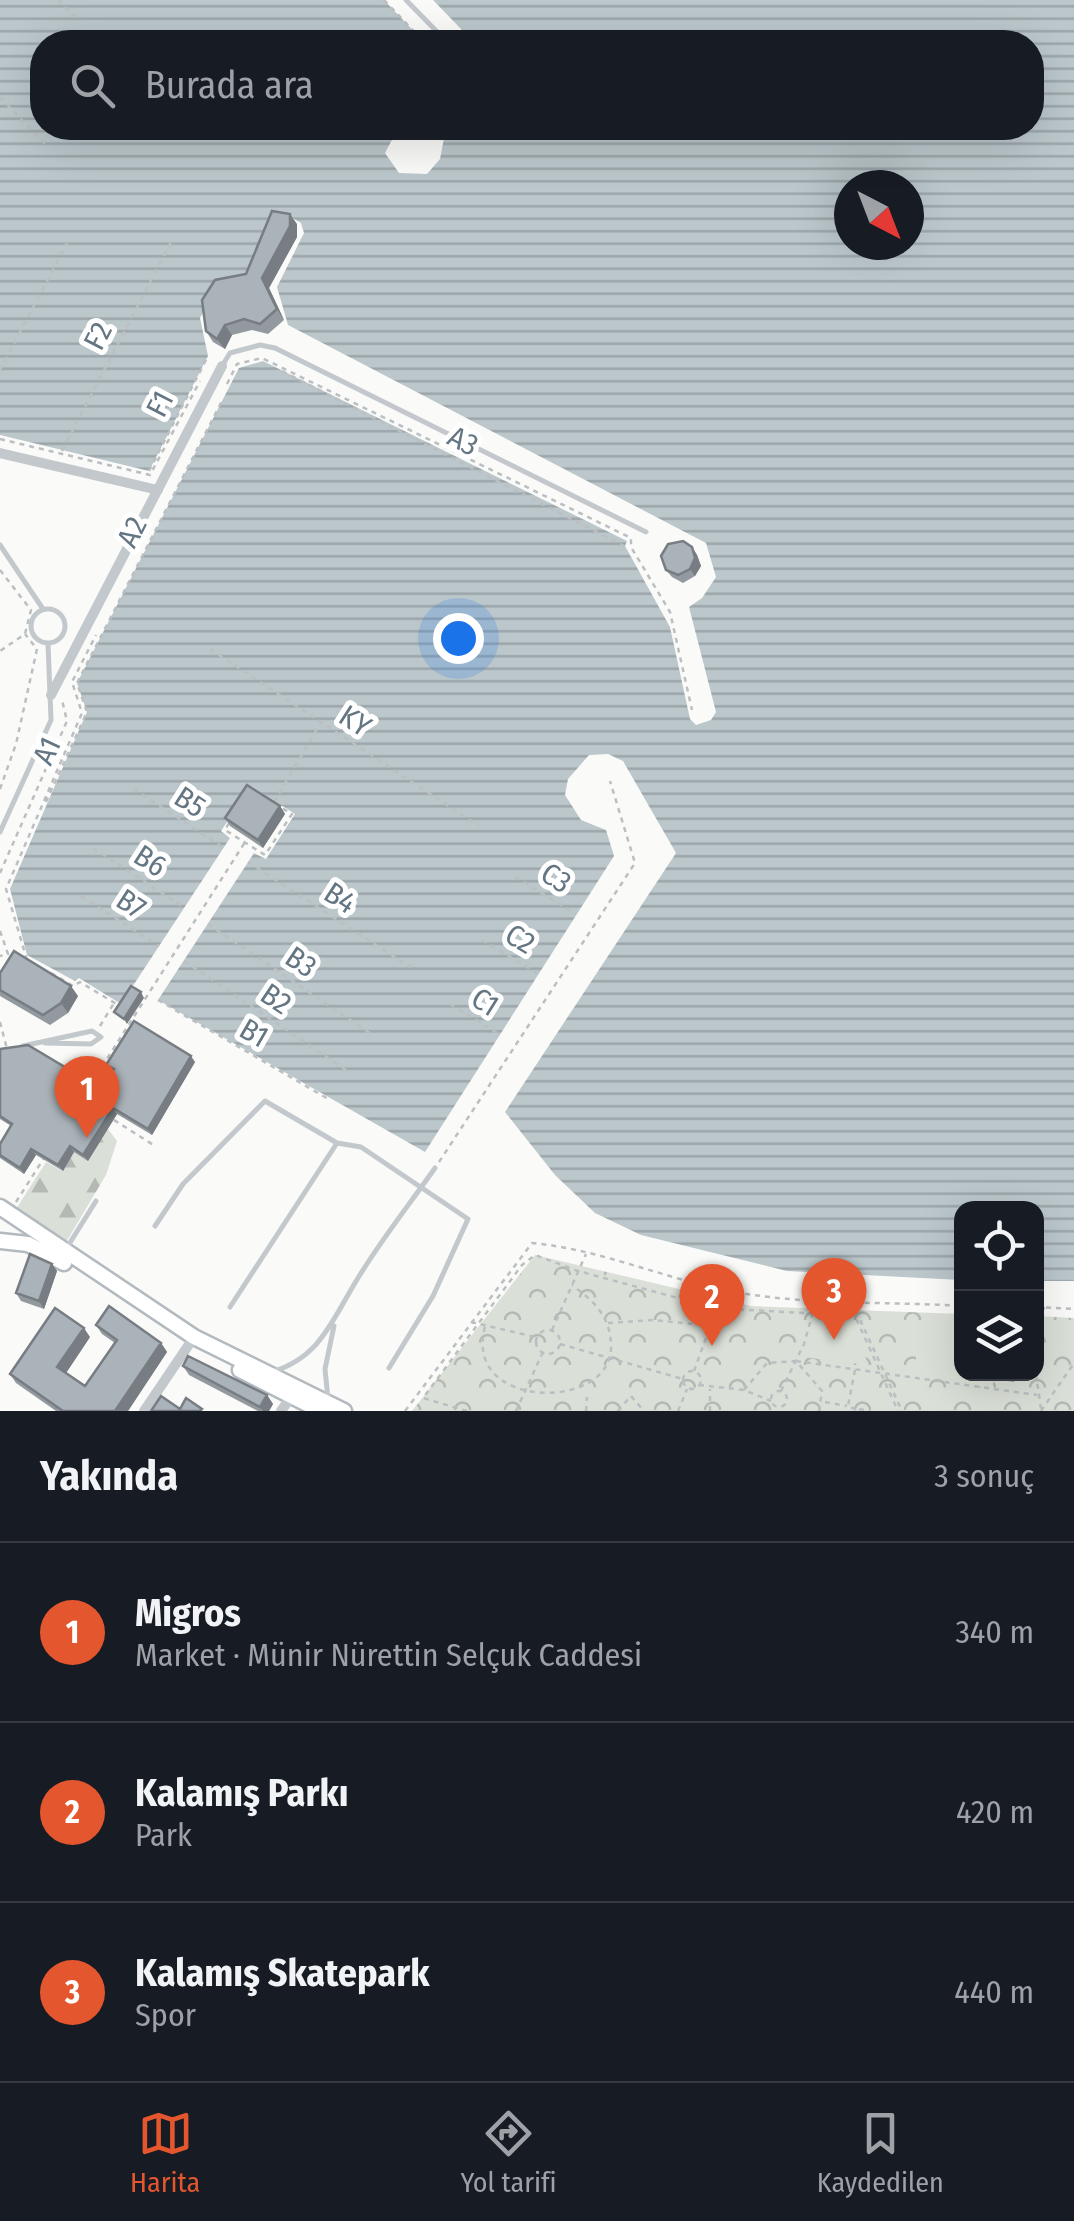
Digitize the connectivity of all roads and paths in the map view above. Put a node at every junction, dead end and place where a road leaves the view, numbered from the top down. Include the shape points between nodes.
1 (58, 0) edge
2 (384, 0) edge
3 (406, 0) edge
4 (78, 20) dead end
5 (413, 30) edge
6 (435, 30) edge
7 (0, 98) edge
8 (30, 129) edge
9 (41, 140) edge
10 (46, 145) dead end
11 (172, 240) dead end
12 (67, 243) dead end
13 (214, 360) junction
14 (0, 370) edge
15 (282, 371) dead end
16 (223, 399) dead end
17 (0, 439) edge
18 (62, 451) dead end
19 (0, 453) edge
20 (148, 472) dead end
21 (158, 490) junction
22 (646, 532) dead end
23 (0, 545) edge
24 (624, 546) dead end
25 (0, 570) edge
26 (44, 610) junction
27 (26, 634) junction
28 (48, 642) junction
29 (210, 649) dead end
30 (0, 652) edge
31 (57, 682) junction
32 (78, 682) joint
33 (51, 695) junction
34 (692, 710) dead end
35 (321, 722) junction
36 (610, 781) dead end
37 (0, 789) edge
38 (134, 789) dead end
39 (262, 795) edge
40 (273, 802) junction
41 (234, 816) edge
42 (479, 826) dead end
43 (0, 832) edge
44 (247, 841) junction
45 (93, 848) dead end
46 (224, 848) dead end
47 (248, 862) dead end
48 (0, 873) edge
49 (516, 876) dead end
50 (6, 889) junction
51 (81, 896) dead end
52 (184, 908) dead end
53 (576, 914) dead end
54 (208, 924) dead end
55 (0, 930) edge
56 (482, 940) dead end
57 (159, 946) dead end
58 (0, 956) edge
59 (184, 961) dead end
60 (410, 967) dead end
61 (537, 973) dead end
62 (158, 1000) dead end
63 (114, 1003) junction
64 (450, 1004) dead end
65 (122, 1008) edge
66 (0, 1022) edge
67 (97, 1032) junction
68 (371, 1034) dead end
69 (498, 1034) dead end
70 (44, 1042) junction
71 (7, 1049) joint
72 (346, 1070) dead end
73 (330, 1100) dead end
74 (72, 1114) edge
75 (110, 1118) edge
76 (337, 1143) junction
77 (52, 1144) edge
78 (155, 1146) dead end
79 (434, 1168) joint
80 (422, 1186) junction
81 (96, 1201) dead end
82 (6, 1210) edge
83 (155, 1226) dead end
84 (5, 1246) edge
85 (64, 1252) junction
86 (586, 1253) junction
87 (578, 1271) junction
88 (572, 1285) junction
89 (723, 1290) junction
90 (852, 1301) junction
91 (815, 1302) junction
92 (230, 1306) dead end
93 (954, 1306) edge
94 (1044, 1307) edge
95 (715, 1308) junction
96 (1074, 1309) edge
97 (814, 1312) junction
98 (474, 1323) junction
99 (608, 1323) junction
100 (334, 1324) junction
101 (710, 1326) junction
102 (485, 1327) junction
103 (552, 1330) junction
104 (536, 1337) junction
105 (190, 1343) junction
106 (560, 1344) junction
107 (542, 1353) junction
108 (612, 1360) junction
109 (796, 1361) junction
110 (1074, 1363) edge
111 (389, 1368) dead end
112 (855, 1370) junction
113 (694, 1371) junction
114 (268, 1373) junction
115 (606, 1376) dead end
116 (884, 1376) junction
117 (683, 1379) junction
118 (1036, 1381) edge
119 (699, 1385) junction
120 (688, 1388) junction
121 (500, 1389) dead end
122 (710, 1389) junction
123 (596, 1390) dead end
124 (744, 1390) junction
125 (781, 1391) junction
126 (1037, 1395) junction
127 (588, 1396) junction
128 (290, 1397) junction
129 (512, 1398) dead end
130 (771, 1401) junction
131 (521, 1402) junction
132 (824, 1402) junction
133 (574, 1404) dead end
134 (848, 1406) junction
135 (325, 1407) edge
136 (774, 1409) edge
137 (783, 1409) edge
138 (144, 1411) edge
139 (282, 1411) edge
140 (344, 1411) edge
141 (405, 1411) edge
142 (467, 1411) edge
143 (516, 1411) edge
144 (586, 1411) edge
145 (618, 1411) edge
146 (644, 1411) edge
147 (678, 1411) edge
148 (710, 1411) edge
149 (819, 1411) edge
150 (859, 1411) edge
151 (870, 1411) edge
152 (900, 1411) edge
153 (1041, 1411) edge

1 - 4 path
2 - 5 path
3 - 6 lane
7 - 8 path
9 - 10 path
11 - 18 path, F2
12 - 14 path
13 - 17 path via 150,476
13 - 20 path, F1
13 - 21 street
13 - 22 lane via 260,345 275,348
15 - 24 path, A3
16 - 32 path, A2
19 - 21 street
21 - 31 street
23 - 26 lane
25 - 27 path via 31,610
26 - 28 lane via 31,626 34,636
26 - 28 lane via 65,622 60,638
27 - 30 path
27 - 37 path via 37,649
28 - 33 lane
29 - 35 path, KY
31 - 33 street
31 - 48 path via 67,721
32 - 50 path, A1 via 87,712
33 - 43 lane via 51,720
34 - 50 path via 670,612 631,538 262,358 237,364 72,682 82,714
35 - 40 path
35 - 42 path, KY
36 - 79 path via 636,863
38 - 46 path, B5
39 - 40 path
40 - 44 path via 292,814 265,855
41 - 44 path via 225,830
44 - 74 path
45 - 52 path, B6
47 - 60 path, B4
49 - 53 path, C3
50 - 63 path via 26,959
51 - 57 path, B7
54 - 68 path, B3
55 - 58 path via 8,954
56 - 61 path, C2
59 - 72 path, B2
62 - 73 path, B1
63 - 65 path
63 - 67 path
64 - 69 path, C1
66 - 71 path
67 - 70 lane
67 - 70 lane via 95,1044
70 - 71 lane
75 - 78 path
76 - 80 lane via 360,1147
76 - 83 lane via 265,1101 183,1184
76 - 92 lane
77 - 82 path
79 - 80 lane
80 - 100 lane
80 - 111 lane via 468,1219 433,1296
81 - 85 lane
82 - 84 street via 24,1234
82 - 85 street
84 - 105 street via 28,1244 51,1254
85 - 114 street via 194,1337
86 - 87 path
86 - 89 path
86 - 98 path via 532,1243
87 - 88 path
87 - 95 path
87 - 98 path via 535,1254
88 - 99 path via 598,1305
88 - 103 path
89 - 91 path
89 - 95 path
90 - 91 path
90 - 93 path
90 - 116 path
91 - 97 path
94 - 96 path
95 - 97 path
95 - 101 path
97 - 109 path
97 - 116 path via 855,1316
98 - 102 path
98 - 141 path
98 - 142 path via 423,1398
99 - 101 path
99 - 108 path
100 - 114 lane via 307,1355
100 - 135 lane
101 - 113 path
102 - 104 path
102 - 121 path via 485,1367
103 - 104 path
103 - 106 path
104 - 107 path
105 - 128 street
105 - 138 street
106 - 107 path via 554,1353
106 - 108 path
107 - 131 path
108 - 115 path
108 - 117 path
109 - 112 path
109 - 124 path via 767,1363
109 - 125 path
109 - 132 path via 815,1379
110 - 153 path
112 - 116 path
112 - 134 path
113 - 117 path
113 - 119 path
114 - 135 street
116 - 126 path
116 - 152 path
117 - 120 path
118 - 126 path
119 - 120 path
119 - 122 path
120 - 147 path
122 - 124 path
122 - 148 path
123 - 127 path
124 - 130 path
125 - 130 path
125 - 137 path via 788,1399
126 - 153 path
127 - 133 path
127 - 144 path
128 - 135 street
128 - 139 street
129 - 131 path
130 - 136 path
131 - 143 path
132 - 134 path
132 - 149 path
134 - 150 path
134 - 151 path
135 - 140 street
136 - 137 path
145 - 146 path via 631,1396

